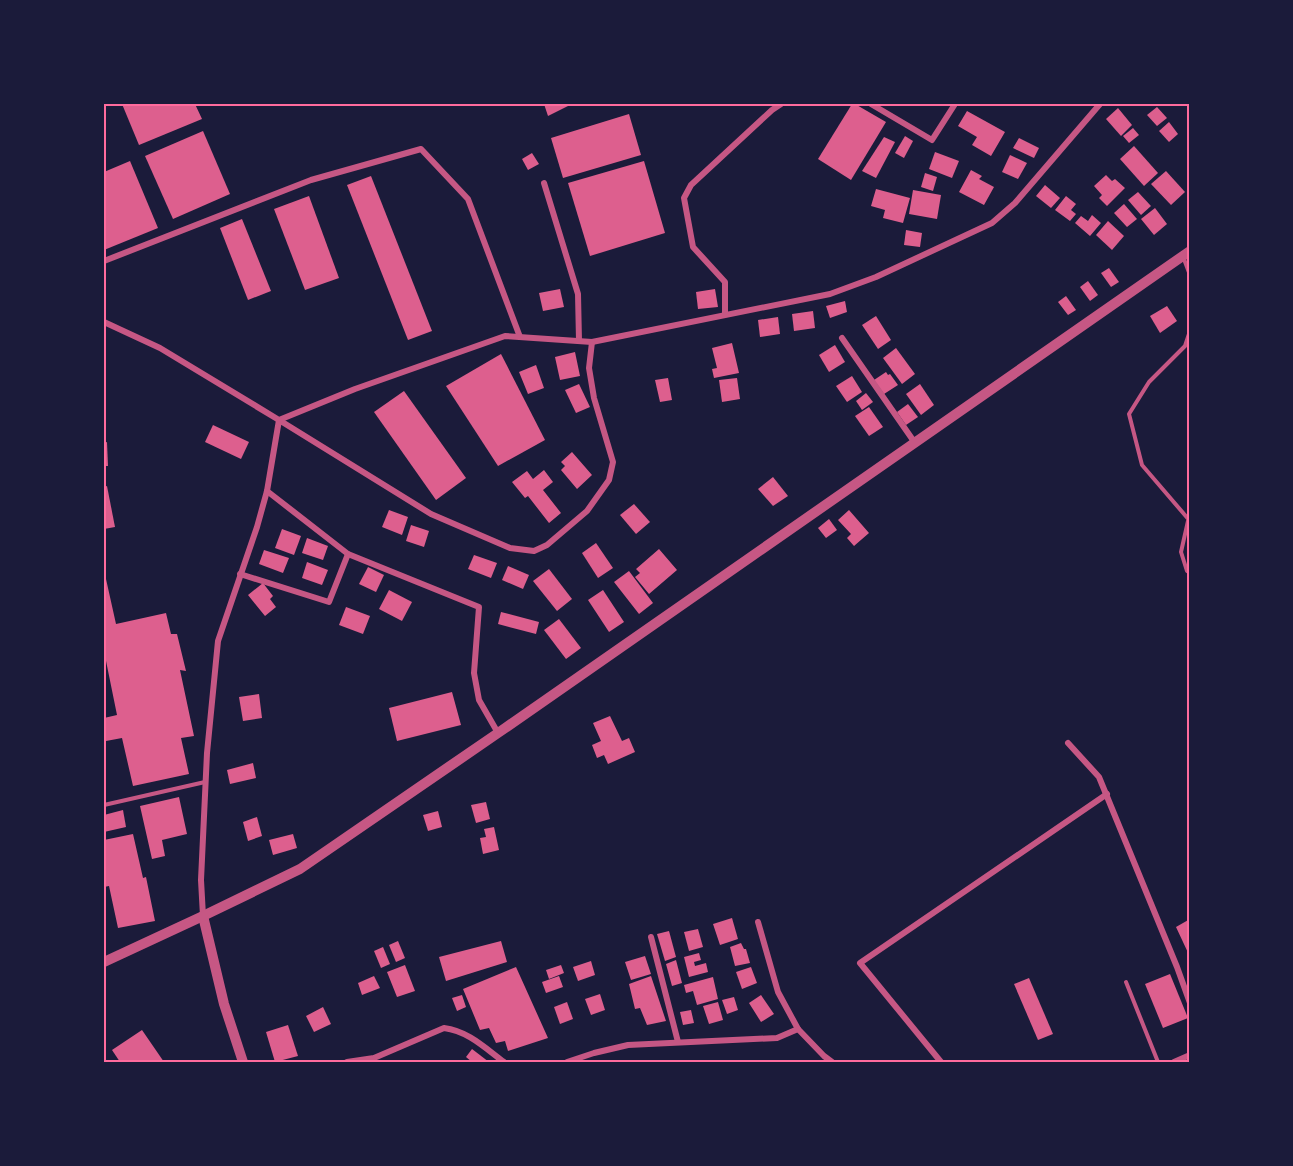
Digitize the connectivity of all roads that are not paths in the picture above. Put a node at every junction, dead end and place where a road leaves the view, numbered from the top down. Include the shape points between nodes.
1 (781, 104) edge
2 (871, 104) edge
3 (955, 104) edge
4 (1100, 104) edge
5 (544, 183) dead end
6 (1186, 253) edge
7 (104, 261) edge
8 (1190, 275) edge
9 (725, 314) junction
10 (104, 322) edge
11 (1190, 332) edge
12 (519, 336) junction
13 (842, 338) dead end
14 (579, 341) junction
15 (592, 342) junction
16 (279, 420) junction
17 (915, 443) junction
18 (267, 491) junction
19 (1189, 521) edge
20 (348, 554) junction
21 (1190, 572) edge
22 (240, 574) junction
23 (498, 733) junction
24 (1068, 743) dead end
25 (205, 782) junction
26 (1107, 794) junction
27 (104, 805) edge
28 (203, 916) junction
29 (758, 922) dead end
30 (651, 937) dead end
31 (104, 962) edge
32 (1126, 982) dead end
33 (1190, 1003) edge
34 (798, 1029) junction
35 (678, 1042) junction
36 (1190, 1055) edge
37 (243, 1062) edge
38 (347, 1062) edge
39 (504, 1062) edge
40 (567, 1062) edge
41 (832, 1062) edge
42 (941, 1062) edge
43 (1158, 1062) edge
44 (1174, 1062) edge

1 - 9 street via 691,185 684,198 693,247 724,282
2 - 3 street via 932,140
4 - 9 street via 1015,203 992,223 830,294
5 - 14 street via 578,294
6 - 8 lane
6 - 17 street
7 - 12 street via 311,180 421,149 468,199
9 - 15 street
10 - 16 street via 160,348
11 - 19 lane via 1185,346 1149,382 1130,414 1143,465
12 - 14 street
12 - 16 street via 505,336
13 - 17 street
14 - 15 street
15 - 16 street via 589,368 594,398 613,462 609,480 587,511 547,545 534,551 510,548 431,514
16 - 18 street
17 - 23 street
18 - 20 street
18 - 22 street
19 - 21 lane via 1181,552
20 - 22 street via 329,602
20 - 23 street via 479,607 474,673 479,700
22 - 25 street via 218,641
23 - 28 street via 300,869
24 - 26 street via 1099,777
25 - 27 lane
25 - 28 street
26 - 33 street
26 - 42 street via 860,963
28 - 31 street
28 - 37 street
29 - 34 street via 778,992
30 - 35 street
32 - 43 lane
34 - 35 street via 777,1038
34 - 41 street
35 - 40 street via 628,1045
36 - 44 street
38 - 39 street via 374,1058 444,1028 471,1037

